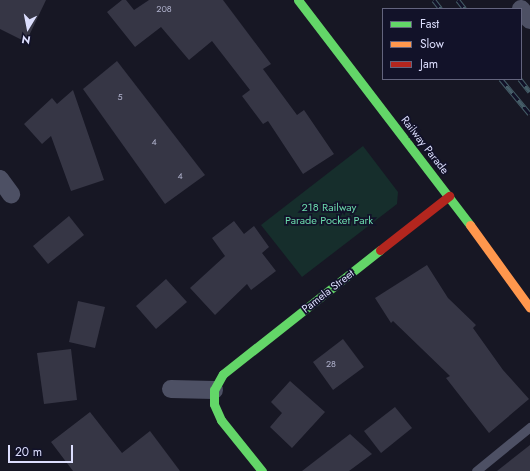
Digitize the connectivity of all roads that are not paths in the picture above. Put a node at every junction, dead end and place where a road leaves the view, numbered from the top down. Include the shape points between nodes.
1 (298, 0) edge
2 (514, 0) edge
3 (520, 8) edge
4 (522, 10) edge
5 (530, 20) edge
6 (0, 179) edge
7 (11, 194) dead end
8 (449, 196) junction
9 (530, 308) edge
10 (171, 389) dead end
11 (214, 390) junction
12 (530, 427) edge
13 (262, 471) edge
14 (476, 471) edge

1 - 8 street, Railway Parade
2 - 3 street
4 - 5 street
6 - 7 street
8 - 9 street, Railway Parade
8 - 11 street, Pamela Street via 223,374
10 - 11 street
11 - 13 street via 214,404 221,420
12 - 14 lane

